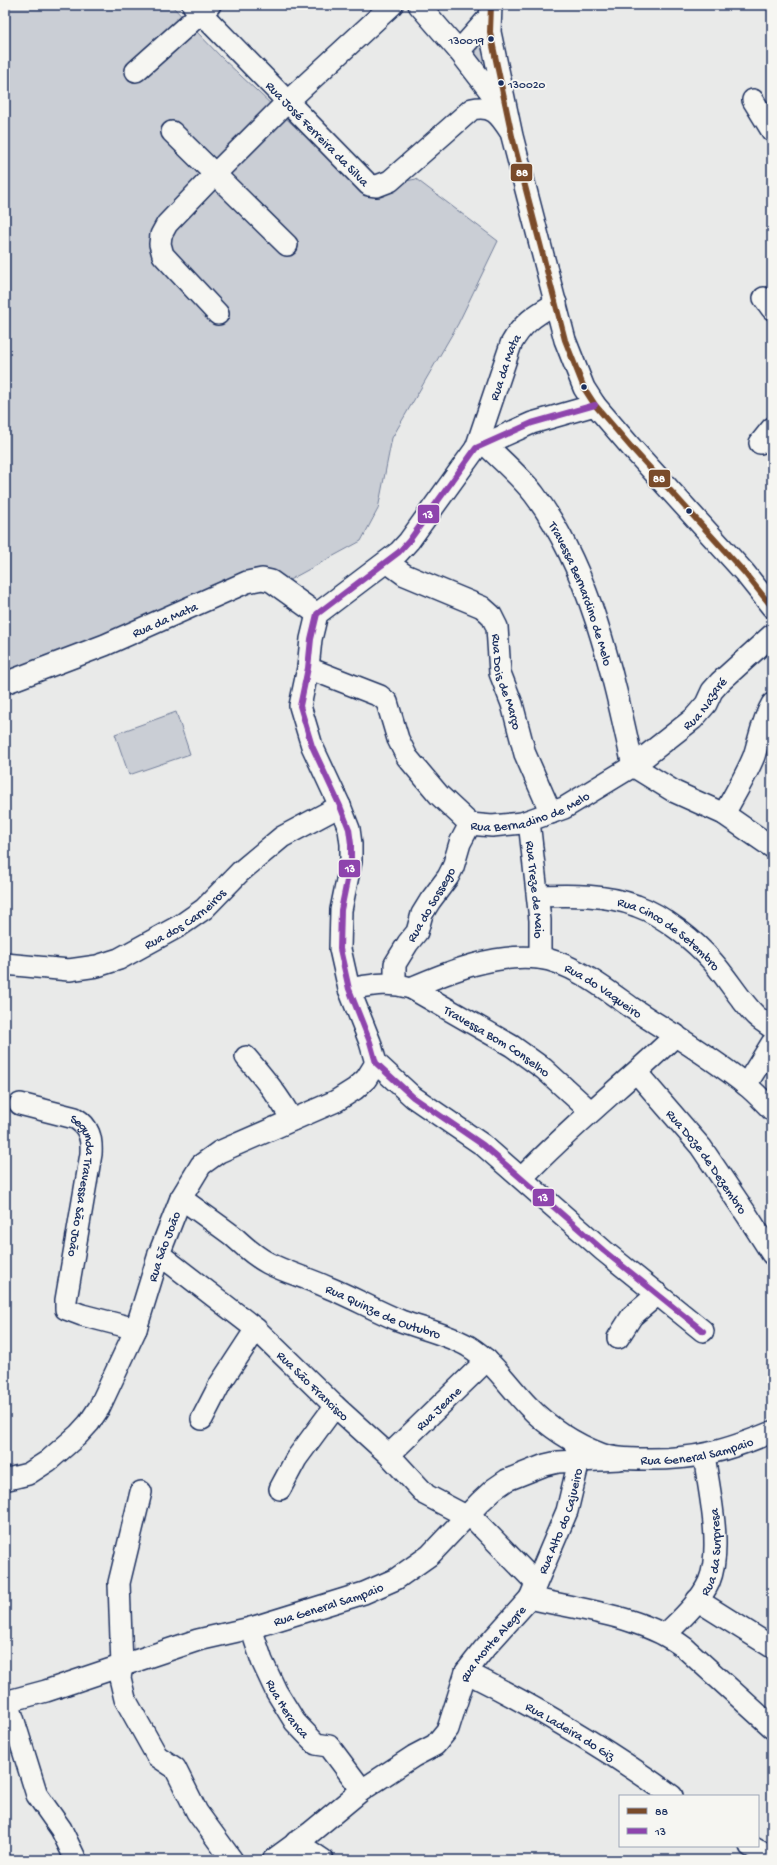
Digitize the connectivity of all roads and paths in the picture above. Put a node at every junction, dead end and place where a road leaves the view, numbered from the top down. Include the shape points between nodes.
1 (392, 5) edge
2 (419, 5) edge
3 (201, 8) edge
4 (490, 10) edge
5 (460, 51) junction
6 (136, 71) dead end
7 (753, 100) dead end
8 (288, 101) junction
9 (507, 113) junction
10 (772, 131) edge
11 (172, 132) dead end
12 (512, 136) junction
13 (215, 174) junction
14 (287, 245) dead end
15 (556, 303) junction
16 (218, 314) dead end
17 (595, 405) junction
18 (481, 446) junction
19 (386, 562) junction
20 (772, 606) edge
21 (317, 614) junction
22 (772, 635) edge
23 (308, 668) junction
24 (5, 683) edge
25 (772, 704) edge
26 (633, 766) junction
27 (340, 806) junction
28 (551, 813) junction
29 (724, 814) junction
30 (529, 821) junction
31 (470, 824) junction
32 (772, 848) edge
33 (538, 896) junction
34 (540, 958) junction
35 (5, 964) edge
36 (403, 986) junction
37 (349, 989) junction
38 (772, 1028) edge
39 (676, 1036) junction
40 (772, 1043) edge
41 (246, 1057) dead end
42 (376, 1063) junction
43 (636, 1073) junction
44 (746, 1085) junction
45 (20, 1104) dead end
46 (772, 1110) edge
47 (590, 1111) junction
48 (292, 1120) junction
49 (522, 1178) junction
50 (181, 1198) junction
51 (159, 1254) junction
52 (772, 1254) edge
53 (658, 1294) junction
54 (136, 1329) junction
55 (256, 1329) junction
56 (703, 1331) dead end
57 (618, 1338) dead end
58 (487, 1360) junction
59 (335, 1406) junction
60 (202, 1419) dead end
61 (772, 1432) edge
62 (577, 1451) junction
63 (389, 1455) junction
64 (704, 1455) junction
65 (5, 1478) edge
66 (280, 1489) dead end
67 (141, 1492) dead end
68 (467, 1515) junction
69 (533, 1591) junction
70 (697, 1600) junction
71 (251, 1628) junction
72 (666, 1634) junction
73 (772, 1647) edge
74 (122, 1666) junction
75 (466, 1672) junction
76 (6, 1702) edge
77 (772, 1727) edge
78 (362, 1790) junction
79 (671, 1795) edge
80 (296, 1842) junction
81 (752, 1847) edge
82 (772, 1858) edge
83 (76, 1860) edge
84 (232, 1860) edge
85 (273, 1860) edge
86 (323, 1860) edge

1 - 8 street
2 - 5 street
3 - 6 street
3 - 8 street, Rua José Ferreira da Silva
4 - 5 street
4 - 9 street via 494,59
5 - 9 street
7 - 10 street
8 - 12 street, Rua José Ferreira da Silva via 369,185 377,186 390,180 472,109 482,107 497,113
8 - 13 street
9 - 12 street
11 - 13 street
12 - 15 street
13 - 14 street
13 - 16 street via 167,224 161,235 160,244 163,255
15 - 17 street via 575,367
15 - 18 street, Rua da Mata via 529,320 511,344
17 - 18 street via 532,423
17 - 20 street
18 - 19 street via 409,541
18 - 26 street, Travessa Bernardino de Melo via 533,493 553,524 579,575 603,647
19 - 21 street
19 - 28 street, Rua Dois de Março via 405,575 482,607 491,615 496,627 500,673 512,704 525,754
21 - 23 street
21 - 24 street, Rua da Mata via 271,582 247,582 105,645
22 - 26 street, Rua Nazaré via 720,682 694,719
23 - 27 street via 300,706 312,746
23 - 31 street, Rua Bernadino de Melo via 380,696 387,702 398,739 408,757 439,795
25 - 29 street via 760,728 754,755
26 - 28 street, Rua Bernadino de Melo via 564,808
26 - 29 street via 675,792
27 - 35 street, Rua dos Carneiros via 282,838 240,872 204,909 181,925 119,959 97,966 69,970
27 - 37 street via 351,844 351,861 339,932 343,968
28 - 30 street, Rua Bernadino de Melo
29 - 32 street
30 - 31 street, Rua Bernadino de Melo via 492,826
30 - 33 street, Rua Treze de Maio
31 - 36 street, Rua do Sossego via 448,877 430,900 422,914 417,932 395,964
33 - 34 street, Rua Treze de Maio
33 - 38 street, Rua Cinco de Setembro via 596,897 637,906 653,914 697,946 755,1015
34 - 36 street, Rua do Vaqueiro via 508,958 469,966
34 - 39 street, Rua do Vaqueiro via 580,973
36 - 37 street via 374,984
36 - 47 street, Travessa Bom Conselho via 512,1046 544,1069
37 - 42 street
39 - 43 street
39 - 44 street, Rua do Vaqueiro
40 - 44 street
41 - 48 street via 278,1096
42 - 48 street, Rua São João via 355,1089 336,1102
42 - 49 street via 413,1097 483,1145
43 - 47 street
43 - 52 street, Rua Doze de Dezembro via 701,1148
44 - 46 street, Rua do Vaqueiro
45 - 54 street, Segunda Travessa São João via 75,1118 82,1122 90,1136 91,1154 66,1309
47 - 49 street
48 - 50 street, Rua São João via 208,1159 201,1165
49 - 53 street via 604,1251
50 - 51 street, Rua São João
50 - 58 street, Rua Quinze de Outubro via 267,1262 401,1321 467,1346
51 - 54 street, Rua São João
51 - 55 street, Rua São Francisco
53 - 56 street
53 - 57 street via 632,1316
54 - 65 street, Rua São João via 99,1408 89,1423 48,1461 28,1474 8,1480
55 - 59 street, Rua São Francisco
55 - 60 street via 220,1384
58 - 62 street, Rua Quinze de Outubro via 528,1406
58 - 63 street, Rua Jeane
59 - 63 street, Rua São Francisco
59 - 66 street via 296,1459
61 - 64 street, Rua General Sampaio
62 - 64 street, Rua General Sampaio via 620,1458 676,1459
62 - 68 street, Rua General Sampaio via 507,1480
62 - 69 street, Rua Alto do Cajueiro via 567,1511
63 - 68 street, Rua São Francisco via 426,1495
64 - 70 street, Rua da Surpresa via 714,1533 715,1564 709,1583
67 - 74 street via 119,1583
68 - 69 street, Rua São Francisco
68 - 71 street, Rua General Sampaio via 430,1555 396,1579 364,1593
69 - 72 street, Rua Monte Alegre via 639,1623
69 - 75 street, Rua Monte Alegre
70 - 72 street, Rua da Surpresa
70 - 73 street
71 - 74 street, Rua General Sampaio via 198,1640
71 - 78 street, Rua Heranca via 276,1691 295,1722 316,1744 329,1746
72 - 77 street, Rua Monte Alegre via 686,1648
74 - 76 street, Rua General Sampaio
74 - 84 street via 120,1678 126,1699 157,1756 175,1768 198,1812
75 - 78 street, Rua Monte Alegre via 448,1729 435,1745
75 - 79 street, Rua Ladeira do Giz via 550,1717 628,1765
76 - 83 street via 37,1795 61,1829
78 - 80 street, Rua Monte Alegre
80 - 85 street, Rua Monte Alegre
80 - 86 street
81 - 82 street

